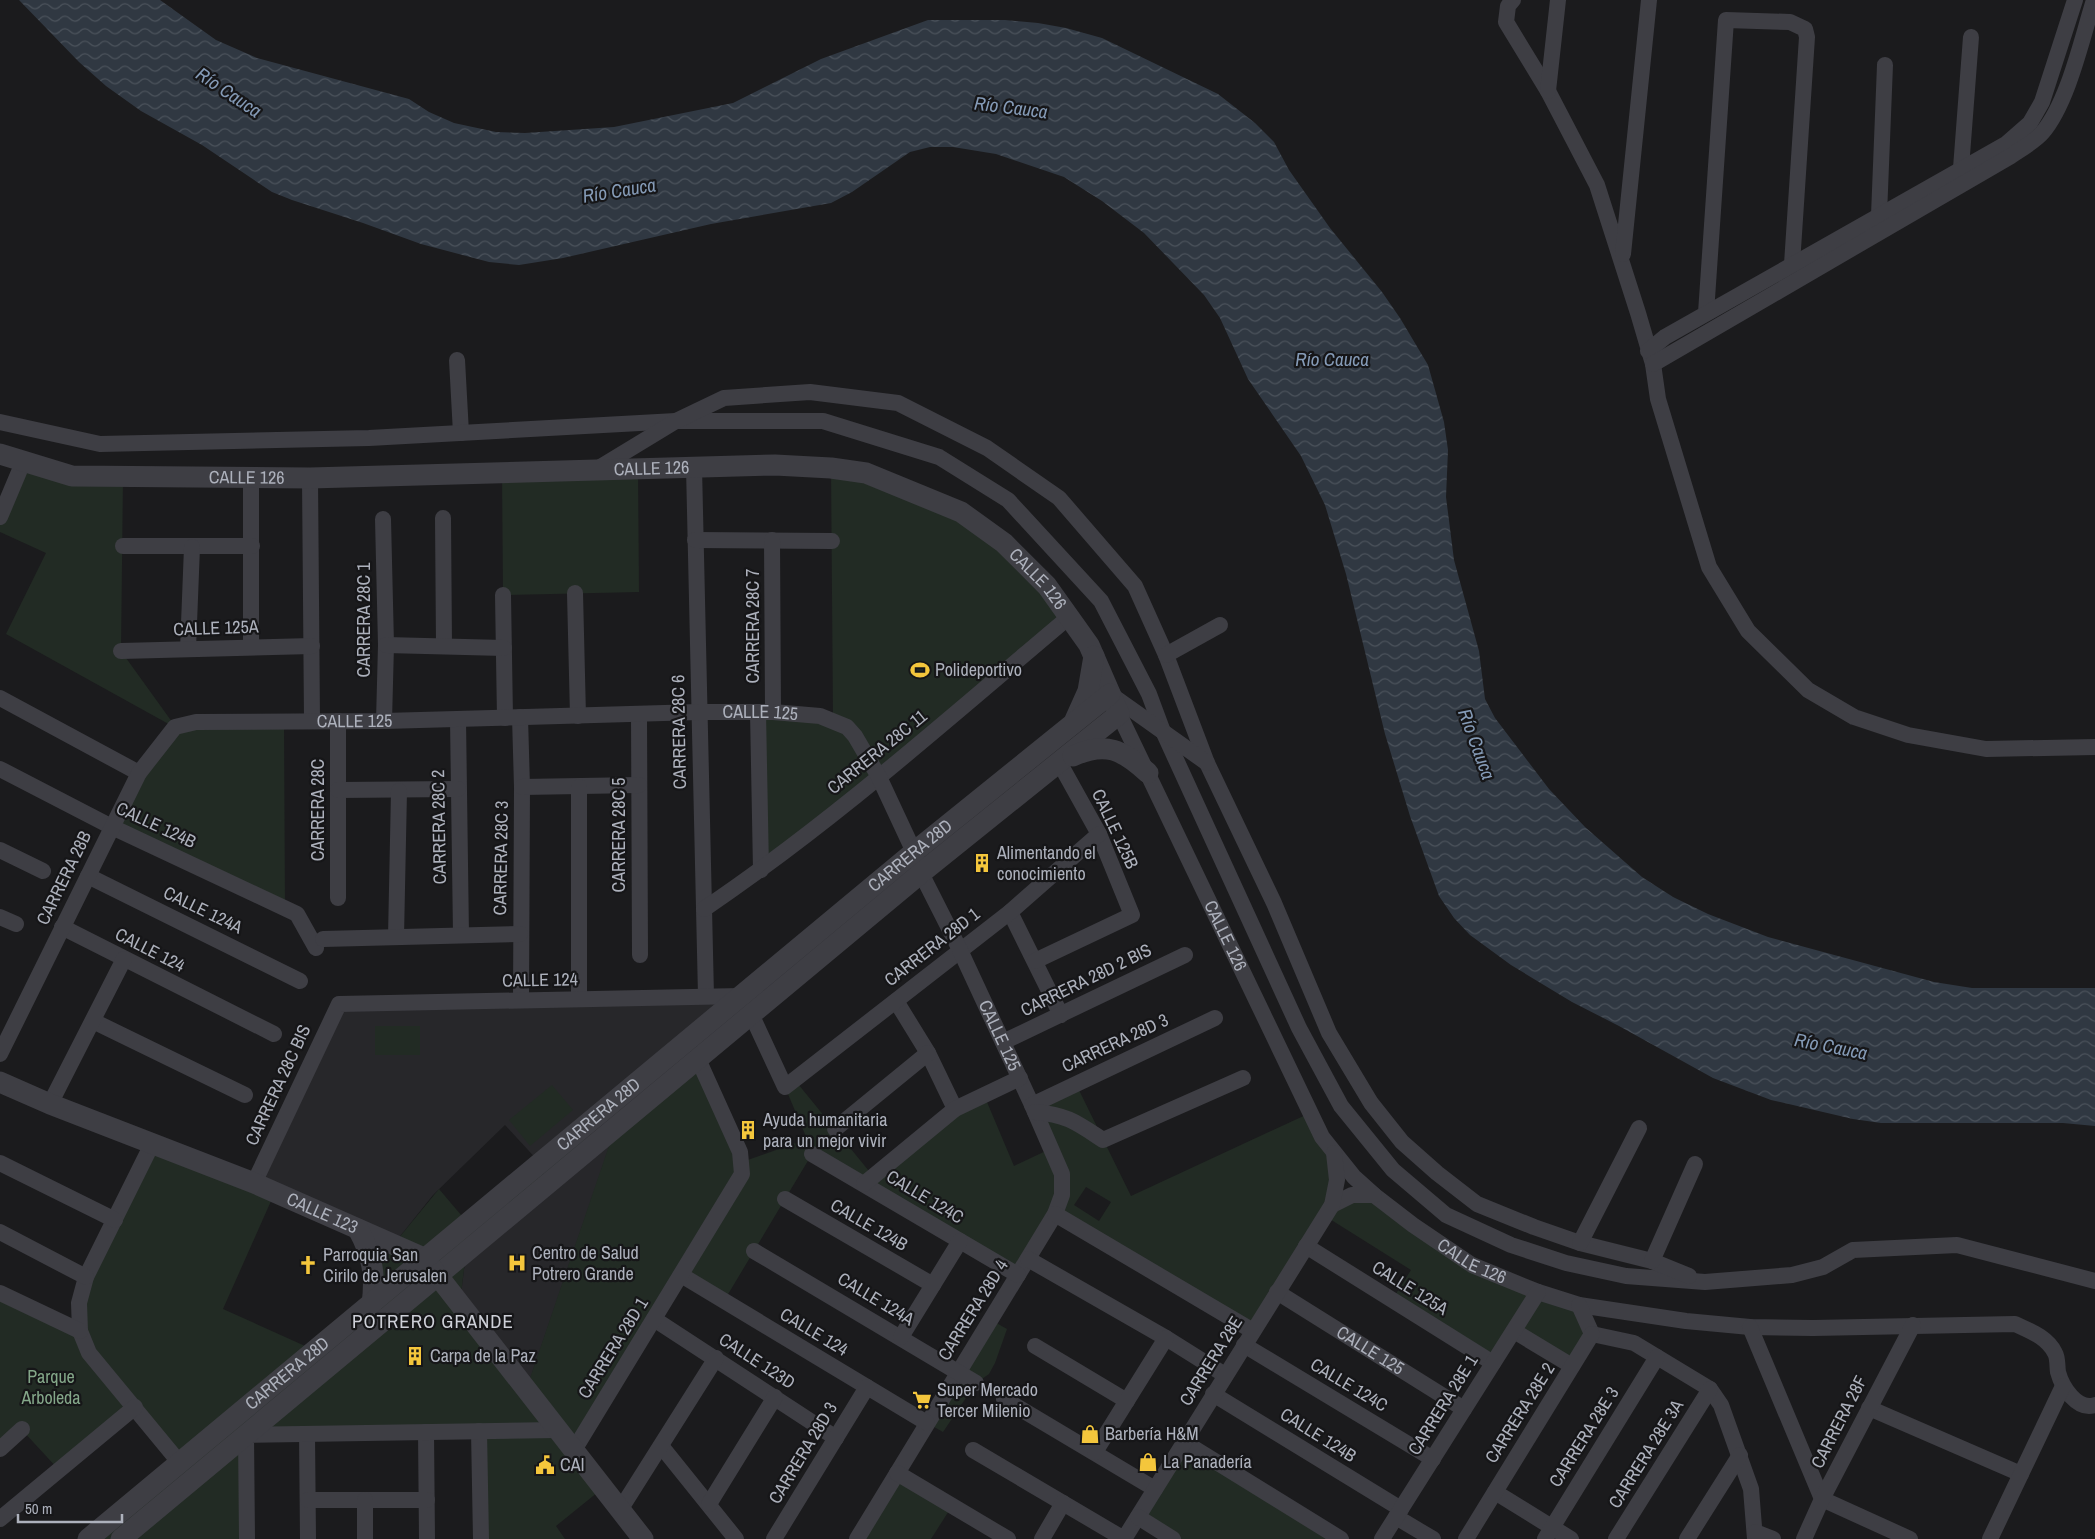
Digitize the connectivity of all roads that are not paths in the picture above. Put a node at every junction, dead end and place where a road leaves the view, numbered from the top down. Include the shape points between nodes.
1 (1513, 0) edge
2 (1558, 0) edge
3 (1649, 0) edge
4 (2075, 0) edge
5 (2094, 0) edge
6 (1971, 37) dead end
7 (1885, 65) dead end
8 (1548, 91) junction
9 (1961, 168) junction
10 (1879, 215) junction
11 (1622, 260) junction
12 (1792, 264) junction
13 (1706, 313) junction
14 (1650, 358) junction
15 (456, 360) dead end
16 (724, 398) junction
17 (676, 421) junction
18 (760, 421) junction
19 (0, 422) edge
20 (460, 433) junction
21 (0, 454) edge
22 (24, 460) junction
23 (694, 467) junction
24 (597, 469) junction
25 (251, 477) junction
26 (310, 478) junction
27 (0, 517) edge
28 (444, 518) dead end
29 (383, 519) dead end
30 (695, 540) junction
31 (772, 540) junction
32 (832, 540) dead end
33 (123, 546) dead end
34 (252, 546) junction
35 (192, 547) junction
36 (575, 593) dead end
37 (503, 594) dead end
38 (1069, 617) junction
39 (1220, 625) dead end
40 (386, 645) junction
41 (312, 646) junction
42 (444, 646) junction
43 (251, 647) junction
44 (504, 648) junction
45 (188, 649) junction
46 (121, 651) dead end
47 (1166, 655) junction
48 (1094, 656) junction
49 (1110, 694) junction
50 (0, 698) edge
51 (699, 712) junction
52 (766, 712) junction
53 (639, 714) junction
54 (1119, 714) junction
55 (578, 716) junction
56 (512, 718) junction
57 (458, 719) junction
58 (312, 721) junction
59 (338, 721) junction
60 (384, 721) junction
61 (1074, 722) junction
62 (174, 727) joint
63 (1162, 729) junction
64 (2095, 747) edge
65 (1059, 762) junction
66 (1207, 763) junction
67 (0, 769) edge
68 (139, 773) junction
69 (1148, 773) junction
70 (879, 777) junction
71 (639, 785) junction
72 (522, 787) junction
73 (579, 787) junction
74 (458, 789) junction
75 (338, 790) junction
76 (399, 791) junction
77 (112, 827) junction
78 (1099, 834) junction
79 (0, 850) edge
80 (914, 852) junction
81 (43, 870) dead end
82 (761, 870) junction
83 (921, 873) junction
84 (88, 876) junction
85 (338, 898) dead end
86 (704, 909) junction
87 (1010, 912) junction
88 (0, 916) edge
89 (16, 924) dead end
90 (62, 927) junction
91 (520, 934) junction
92 (461, 935) junction
93 (396, 937) junction
94 (960, 950) junction
95 (1185, 955) dead end
96 (640, 956) dead end
97 (124, 959) junction
98 (1036, 961) junction
99 (300, 981) dead end
100 (706, 996) junction
101 (741, 996) junction
102 (578, 999) junction
103 (521, 1000) junction
104 (896, 1001) junction
105 (339, 1004) joint
106 (1061, 1015) junction
107 (752, 1016) junction
108 (1215, 1018) dead end
109 (93, 1021) junction
110 (274, 1034) dead end
111 (1003, 1042) junction
112 (928, 1053) junction
113 (0, 1054) edge
114 (698, 1059) junction
115 (1020, 1078) junction
116 (1243, 1078) dead end
117 (0, 1082) edge
118 (245, 1095) dead end
119 (50, 1104) junction
120 (1034, 1108) junction
121 (955, 1109) junction
122 (1639, 1128) dead end
123 (835, 1129) dead end
124 (152, 1144) junction
125 (1334, 1153) junction
126 (812, 1154) dead end
127 (0, 1163) edge
128 (1695, 1164) dead end
129 (1062, 1174) joint
130 (254, 1183) junction
131 (864, 1184) junction
132 (1374, 1195) junction
133 (785, 1199) dead end
134 (1332, 1205) junction
135 (1055, 1214) junction
136 (115, 1220) junction
137 (358, 1229) junction
138 (0, 1232) edge
139 (960, 1241) junction
140 (1580, 1242) junction
141 (1306, 1246) junction
142 (754, 1251) dead end
143 (1028, 1259) junction
144 (1652, 1261) junction
145 (430, 1266) junction
146 (681, 1275) junction
147 (1018, 1275) junction
148 (86, 1277) junction
149 (2095, 1281) edge
150 (1705, 1282) junction
151 (933, 1285) junction
152 (1277, 1292) junction
153 (1538, 1292) junction
154 (0, 1293) edge
155 (372, 1304) junction
156 (1579, 1306) junction
157 (654, 1319) junction
158 (1912, 1325) junction
159 (1750, 1326) junction
160 (1253, 1330) junction
161 (1514, 1330) junction
162 (80, 1331) junction
163 (1592, 1334) junction
164 (901, 1338) junction
165 (1166, 1338) junction
166 (1244, 1345) junction
167 (1035, 1346) dead end
168 (1657, 1357) junction
169 (716, 1358) junction
170 (1494, 1363) junction
171 (1572, 1366) junction
172 (959, 1371) junction
173 (1225, 1375) junction
174 (976, 1383) dead end
175 (2063, 1386) junction
176 (867, 1387) junction
177 (1710, 1389) junction
178 (1214, 1394) junction
179 (775, 1397) junction
180 (1004, 1398) dead end
181 (1127, 1401) junction
182 (2095, 1405) edge
183 (135, 1407) junction
184 (1869, 1408) junction
185 (1464, 1409) junction
186 (928, 1423) junction
187 (22, 1429) dead end
188 (557, 1430) junction
189 (480, 1431) junction
190 (426, 1432) junction
191 (246, 1434) junction
192 (307, 1434) junction
193 (836, 1438) junction
194 (1184, 1442) junction
195 (662, 1447) junction
196 (0, 1449) edge
197 (574, 1450) junction
198 (973, 1450) dead end
199 (1096, 1452) junction
200 (1740, 1455) junction
201 (1433, 1459) junction
202 (179, 1462) junction
203 (897, 1473) junction
204 (2021, 1474) junction
205 (1155, 1489) junction
206 (1495, 1492) junction
207 (1822, 1498) junction
208 (308, 1500) junction
209 (365, 1500) junction
210 (427, 1500) junction
211 (709, 1504) junction
212 (1063, 1504) junction
213 (620, 1510) junction
214 (1398, 1513) junction
215 (1138, 1517) junction
216 (0, 1519) edge
217 (1548, 1533) edge
218 (1754, 1537) edge
219 (88, 1539) edge
220 (121, 1539) edge
221 (247, 1539) edge
222 (308, 1539) edge
223 (365, 1539) edge
224 (427, 1539) edge
225 (481, 1539) edge
226 (643, 1539) edge
227 (736, 1539) edge
228 (774, 1539) edge
229 (857, 1539) edge
230 (1008, 1539) edge
231 (1042, 1539) edge
232 (1124, 1539) edge
233 (1173, 1539) edge
234 (1341, 1539) edge
235 (1382, 1539) edge
236 (1433, 1539) edge
237 (1466, 1539) edge
238 (1571, 1539) edge
239 (1616, 1539) edge
240 (1688, 1539) edge
241 (1772, 1539) edge
242 (1804, 1539) edge
243 (1910, 1539) edge
244 (1990, 1539) edge

1 - 8 street via 1508,6 1506,22
2 - 8 street
3 - 11 street
4 - 9 street via 2042,102 2030,123 2006,144
5 - 14 street via 2069,79 2056,111 2042,133 2011,156
6 - 9 street
7 - 10 street
8 - 11 street via 1597,185
9 - 10 street
10 - 12 street
11 - 14 street
12 - 13 street
12 - 13 street via 1807,37 1805,30 1790,22 1726,20
13 - 14 street via 1665,337
14 - 64 street via 1658,399 1708,567 1748,631 1808,690 1854,718 1908,735 1986,749
15 - 20 street
16 - 17 street
16 - 18 street
16 - 47 street via 810,392 898,402 987,448 1059,498 1135,586
17 - 18 street
17 - 20 street
17 - 24 street
18 - 63 street via 822,421 930,454 1008,500 1101,601 1150,694
19 - 20 street via 100,444
21 - 22 street
22 - 25 street, CALLE 126 via 72,476
22 - 27 street
23 - 24 street, CALLE 126
23 - 30 street, CARRERA 28C 6
23 - 38 street, CALLE 126 via 775,465 831,468 866,473 900,486 961,512 1004,543 1047,586
24 - 26 street, CALLE 126
25 - 26 street, CALLE 126
25 - 34 street
26 - 41 street
28 - 42 street
29 - 40 street, CARRERA 28C 1
30 - 31 street
30 - 51 street, CARRERA 28C 6
31 - 32 street
31 - 52 street, CARRERA 28C 7
33 - 35 street
34 - 35 street
34 - 43 street
35 - 45 street
36 - 55 street
37 - 44 street, CARRERA 28C 3
38 - 48 street, CALLE 126
38 - 70 street, CARRERA 28C 11
39 - 47 street
40 - 42 street
40 - 60 street, CARRERA 28C 1
41 - 43 street, CALLE 125A
41 - 58 street
42 - 44 street
43 - 45 street, CALLE 125A
44 - 56 street, CARRERA 28C 3
45 - 46 street, CALLE 125A
47 - 66 street
48 - 49 street, CALLE 126
48 - 61 street via 1088,691
49 - 54 street, CALLE 126
49 - 61 street, CARRERA 28D
49 - 63 street
50 - 68 street
51 - 52 street, CALLE 125
51 - 53 street, CALLE 125
51 - 86 street, CARRERA 28C 6
52 - 70 street, CALLE 125 via 820,716 847,728
52 - 82 street, CARRERA 28C 7
53 - 55 street, CALLE 125
53 - 71 street, CARRERA 28C 5
54 - 65 street, CARRERA 28D
54 - 69 street, CALLE 126
55 - 56 street, CALLE 125
56 - 57 street, CALLE 125
56 - 72 street, CARRERA 28C 3
57 - 60 street, CALLE 125
57 - 74 street, CARRERA 28C 2
58 - 59 street, CALLE 125
58 - 62 street, CALLE 125 via 196,722
59 - 60 street, CALLE 125
59 - 75 street, CARRERA 28C
61 - 80 street, CARRERA 28D
62 - 68 street, CARRERA 28B
63 - 66 street
63 - 150 street via 1299,1028 1341,1106 1393,1170 1446,1215 1510,1245 1566,1263 1626,1276
65 - 69 street via 1090,748 1113,749 1132,758
65 - 78 street, CALLE 125B
65 - 83 street, CARRERA 28D
66 - 140 street via 1274,903 1329,1033 1371,1103 1402,1142 1476,1204
67 - 77 street, CALLE 124B
68 - 77 street, CARRERA 28B
69 - 125 street, CALLE 126 via 1310,1113
70 - 80 street, CALLE 125
70 - 82 street, CARRERA 28C 11
71 - 73 street
71 - 96 street, CARRERA 28C 5
72 - 73 street
72 - 91 street, CARRERA 28C 3
73 - 102 street
74 - 76 street
74 - 92 street, CARRERA 28C 2
75 - 76 street
75 - 85 street, CARRERA 28C
76 - 93 street
77 - 84 street, CARRERA 28B
77 - 93 street, CALLE 124B via 297,914 320,943
78 - 87 street, CARRERA 28D 1
78 - 98 street, CALLE 125B via 1132,915
79 - 81 street
80 - 83 street, CALLE 125
80 - 101 street, CARRERA 28D
82 - 86 street, CARRERA 28C 11
83 - 94 street, CALLE 125
83 - 107 street, CARRERA 28D
84 - 90 street, CARRERA 28B
84 - 99 street, CALLE 124A
86 - 100 street, CARRERA 28C 6
87 - 94 street, CARRERA 28D 1
87 - 98 street
88 - 89 street
90 - 97 street, CALLE 124
90 - 113 street, CARRERA 28B
91 - 92 street
91 - 103 street, CARRERA 28C 3
92 - 93 street
94 - 104 street, CARRERA 28D 1
94 - 111 street, CALLE 125
95 - 106 street, CARRERA 28D 2 BIS
97 - 109 street
97 - 110 street, CALLE 124
98 - 106 street
100 - 101 street, CALLE 124
100 - 102 street, CALLE 124
101 - 145 street, CARRERA 28D
102 - 103 street, CALLE 124
103 - 105 street, CALLE 124
104 - 107 street, CARRERA 28D 1 via 786,1087
104 - 112 street
105 - 130 street, CARRERA 28C BIS
106 - 111 street, CARRERA 28D 2 BIS
107 - 114 street, CARRERA 28D
108 - 120 street, CARRERA 28D 3
109 - 118 street
109 - 119 street
111 - 115 street, CALLE 125
112 - 121 street
112 - 123 street
114 - 145 street, CARRERA 28D
114 - 146 street, CARRERA 28D 1 via 740,1152 742,1174
115 - 120 street, CALLE 125
115 - 121 street
116 - 120 street via 1103,1140 1073,1121
117 - 119 street, CALLE 123
119 - 124 street, CALLE 123
120 - 129 street, CALLE 125
121 - 131 street
122 - 140 street
124 - 130 street, CALLE 123
124 - 136 street
125 - 132 street, CALLE 126
125 - 134 street, CARRERA 28E via 1337,1180
126 - 131 street, CALLE 124C
127 - 136 street
128 - 144 street
129 - 135 street, CARRERA 28D 4 via 1062,1195
130 - 137 street, CALLE 123
131 - 139 street, CALLE 124C
132 - 134 street via 1352,1195
132 - 153 street, CALLE 126 via 1472,1265
133 - 151 street, CALLE 124B
134 - 141 street, CARRERA 28E
135 - 143 street, CARRERA 28D 4
135 - 160 street
136 - 148 street
137 - 145 street, CALLE 123
137 - 155 street via 374,1272
138 - 148 street
139 - 147 street, CALLE 124C
139 - 151 street
140 - 144 street
141 - 152 street, CARRERA 28E
141 - 170 street, CALLE 125A
142 - 164 street, CALLE 124A
143 - 147 street, CARRERA 28D 4
143 - 165 street
144 - 150 street
145 - 155 street, CARRERA 28D
145 - 188 street, CALLE 123
145 - 191 street, CARRERA 28D
146 - 157 street, CARRERA 28D 1
146 - 176 street, CALLE 124
147 - 172 street, CARRERA 28D 4
148 - 162 street via 79,1303
149 - 150 street via 1957,1245 1853,1250 1823,1266 1792,1275
151 - 164 street
152 - 160 street, CARRERA 28E
152 - 185 street, CALLE 125
153 - 156 street, CALLE 126
153 - 161 street, CARRERA 28E 1
154 - 162 street
155 - 202 street, CARRERA 28D
156 - 159 street, CALLE 126
156 - 163 street
157 - 169 street, CALLE 123D
157 - 197 street, CARRERA 28D 1
158 - 159 street, CALLE 126
158 - 175 street, CALLE 126 via 2015,1324 2041,1337 2056,1354
158 - 184 street, CARRERA 28F
159 - 207 street
160 - 166 street, CARRERA 28E
161 - 170 street, CARRERA 28E 1
161 - 171 street
162 - 183 street via 89,1353
163 - 168 street via 1634,1343
163 - 171 street, CARRERA 28E 2
164 - 172 street, CALLE 124A
165 - 173 street
165 - 181 street
166 - 173 street, CARRERA 28E
166 - 201 street, CALLE 124C
167 - 181 street
168 - 177 street
168 - 217 street, CARRERA 28E 3
169 - 179 street, CALLE 123D
169 - 195 street
170 - 185 street, CARRERA 28E 1
171 - 206 street, CARRERA 28E 2
172 - 174 street, CALLE 124A
172 - 186 street, CARRERA 28D 4
173 - 178 street, CARRERA 28E
175 - 182 street via 2081,1404
175 - 204 street
176 - 186 street, CALLE 124
176 - 193 street, CARRERA 28D 3
177 - 200 street via 1721,1405
177 - 239 street, CARRERA 28E 3A
178 - 194 street, CARRERA 28E
178 - 214 street, CALLE 124B
179 - 193 street, CALLE 123D
179 - 211 street
180 - 199 street
181 - 199 street
183 - 202 street
183 - 216 street
184 - 204 street
184 - 207 street, CARRERA 28F
185 - 201 street, CARRERA 28E 1
186 - 203 street, CARRERA 28D 4
187 - 196 street
188 - 189 street
188 - 197 street, CALLE 123
189 - 190 street
189 - 225 street
190 - 192 street
190 - 210 street
191 - 192 street
191 - 220 street, CARRERA 28D
191 - 221 street
192 - 208 street
193 - 228 street, CARRERA 28D 3
194 - 205 street, CARRERA 28E
194 - 234 street
195 - 211 street
195 - 213 street
197 - 213 street, CALLE 123
198 - 212 street
199 - 205 street
200 - 218 street via 1751,1489
200 - 240 street
201 - 214 street, CARRERA 28E 1
202 - 219 street, CARRERA 28D
203 - 229 street, CARRERA 28D 4
203 - 230 street
204 - 244 street
205 - 215 street, CARRERA 28E
206 - 217 street
206 - 237 street, CARRERA 28E 2
207 - 242 street, CARRERA 28F
207 - 243 street
208 - 209 street
208 - 222 street
209 - 210 street
209 - 223 street
210 - 224 street
211 - 227 street
212 - 231 street
212 - 232 street
213 - 226 street, CALLE 123
214 - 235 street, CARRERA 28E 1
214 - 236 street, CALLE 124B
215 - 232 street, CARRERA 28E
215 - 233 street
217 - 238 street
218 - 241 street

